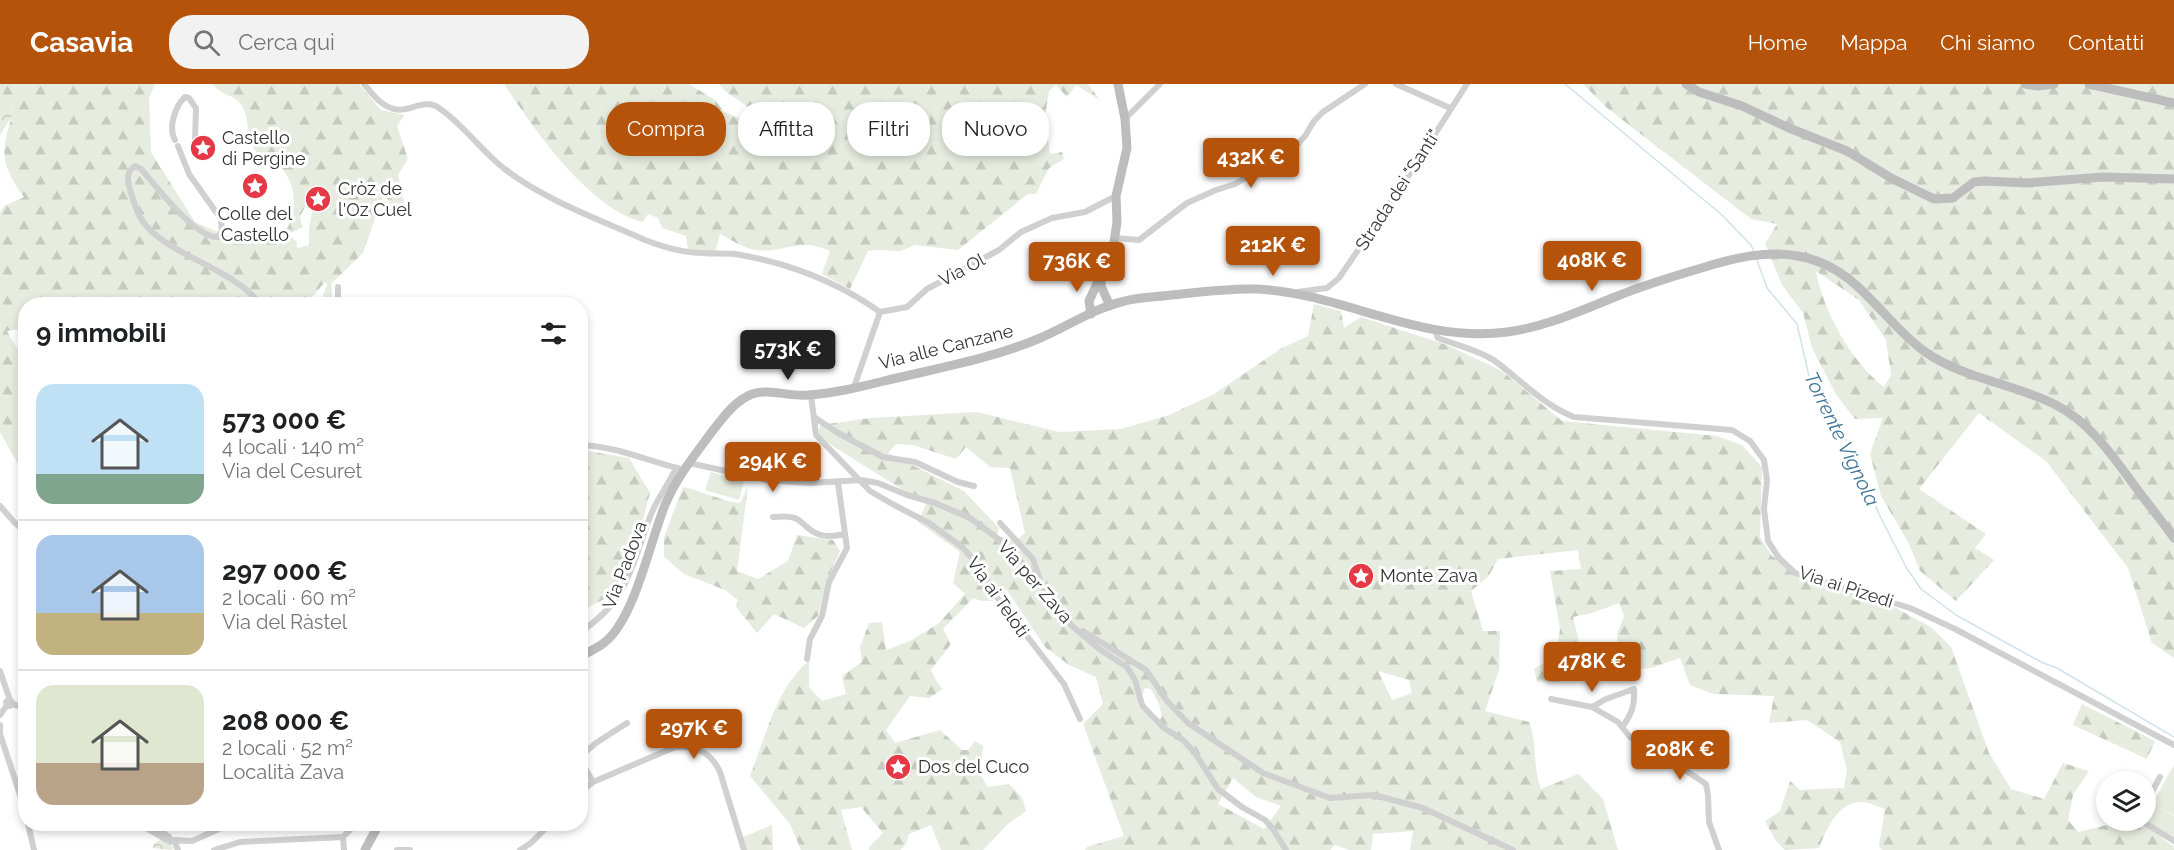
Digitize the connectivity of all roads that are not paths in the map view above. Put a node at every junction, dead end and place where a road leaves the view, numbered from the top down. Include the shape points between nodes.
1 (364, 84) edge
2 (1113, 84) edge
3 (1160, 84) edge
4 (1365, 84) edge
5 (1396, 84) edge
6 (1467, 84) edge
7 (1686, 84) edge
8 (2025, 84) edge
9 (2054, 84) edge
10 (2089, 84) edge
11 (1119, 89) edge
12 (2174, 103) edge
13 (1450, 108) junction
14 (1125, 119) junction
15 (195, 141) dead end
16 (2174, 179) edge
17 (1116, 196) junction
18 (1115, 238) junction
19 (1101, 276) junction
20 (338, 287) dead end
21 (1287, 292) junction
22 (253, 297) edge
23 (339, 297) edge
24 (1110, 306) junction
25 (880, 312) junction
26 (1091, 314) junction
27 (1435, 331) junction
28 (855, 387) junction
29 (811, 395) junction
30 (814, 417) junction
31 (588, 446) edge
32 (683, 467) junction
33 (861, 480) junction
34 (837, 483) junction
35 (974, 486) dead end
36 (0, 506) edge
37 (773, 517) dead end
38 (1000, 523) dead end
39 (18, 525) edge
40 (845, 534) junction
41 (2174, 538) edge
42 (1041, 584) junction
43 (588, 627) edge
44 (1077, 629) junction
45 (588, 652) edge
46 (807, 659) dead end
47 (0, 671) edge
48 (1551, 699) dead end
49 (10, 703) junction
50 (18, 706) edge
51 (1592, 707) junction
52 (0, 715) edge
53 (1080, 719) dead end
54 (627, 723) dead end
55 (0, 725) edge
56 (1623, 726) junction
57 (0, 735) edge
58 (2174, 745) edge
59 (588, 748) edge
60 (588, 773) edge
61 (2160, 777) dead end
62 (593, 782) junction
63 (2156, 784) edge
64 (588, 786) edge
65 (18, 789) edge
66 (2156, 830) edge
67 (29, 831) edge
68 (151, 831) edge
69 (161, 831) edge
70 (214, 831) edge
71 (349, 831) edge
72 (375, 831) edge
73 (543, 831) edge
74 (343, 837) junction
75 (174, 840) junction
76 (2174, 841) edge
77 (33, 850) edge
78 (178, 850) edge
79 (214, 850) edge
80 (344, 850) edge
81 (364, 850) edge
82 (398, 850) edge
83 (410, 850) edge
84 (520, 850) edge
85 (744, 850) edge
86 (1286, 850) edge
87 (1513, 850) edge
88 (1719, 850) edge

1 - 25 street via 379,102 392,109 421,104 437,106 530,188 596,218 664,247 736,254 806,271
2 - 11 street
3 - 14 street
4 - 18 street via 1323,112 1292,150 1235,184 1187,203 1139,240
5 - 13 street
6 - 13 street, Strada dei "Santi"
7 - 16 main road via 1847,151 1934,199 1953,198 1974,182 1984,181
8 - 9 main road
10 - 12 main road
11 - 14 main road
13 - 21 street, Strada dei "Santi" via 1339,278 1327,288
14 - 17 main road via 1127,148
15 - 22 street via 196,108 186,97 181,100 172,131 189,174 220,219 222,231 218,237 200,231 135,166 127,179 141,218 162,239 240,285
17 - 18 main road
17 - 25 street, Via Ol via 1085,212 1052,218 1021,232 999,250 927,289 907,307
18 - 19 main road
19 - 24 main road
19 - 26 main road via 1089,301
20 - 23 street
21 - 24 main road, Via alle Canzane via 1231,289 1136,299
21 - 27 main road, Via alle Canzane
24 - 26 main road, Via alle Canzane
25 - 28 street
26 - 28 main road, Via alle Canzane via 1004,352
27 - 41 main road, Via alle Canzane via 1507,333 1545,324 1658,281 1747,256 1794,255 1815,260 1856,282 1926,352 2072,414 2107,448
27 - 58 street, Via ai Pizedi via 1438,338 1492,359 1560,412 1574,417 1732,430 1750,441 1764,460 1768,541 1795,573 1910,608
28 - 29 main road, Via alle Canzane
29 - 30 street, Via ai Telòti
29 - 32 main road, Via Padova via 750,395 733,406
30 - 33 street, Via ai Telòti via 816,435
30 - 35 street via 883,457 915,462
31 - 32 street via 621,450 653,462
32 - 34 street via 767,480
32 - 43 street via 651,514 618,598
32 - 45 main road, Via Padova via 664,506 627,612 605,642
33 - 34 street
33 - 42 street, Via per Zava via 970,518 1004,543
33 - 53 street, Via ai Telòti via 870,491 929,523 962,547 1064,684
34 - 40 street
36 - 39 street
37 - 40 street via 799,520 820,536
38 - 42 street via 1033,559
40 - 46 street via 847,548 829,582
42 - 44 street, Via per Zava
44 - 86 street via 1127,668 1142,705 1195,753 1218,789 1265,820
44 - 87 street via 1146,670 1188,723 1263,773 1330,798 1374,795 1423,808
47 - 49 street
48 - 51 street
49 - 50 street
49 - 52 street
51 - 56 street
51 - 56 street via 1634,689 1633,712
54 - 59 street
55 - 57 street
56 - 88 street via 1630,737 1706,784 1709,822
57 - 65 street
60 - 62 street
61 - 63 street
62 - 64 street
62 - 85 street via 675,747 701,749 715,760
66 - 76 street
67 - 77 street
68 - 75 street via 170,842
69 - 75 street
70 - 75 street via 192,841
71 - 74 street
72 - 81 main road
73 - 84 street
74 - 79 street via 240,842
74 - 80 street
75 - 78 street
82 - 83 street

